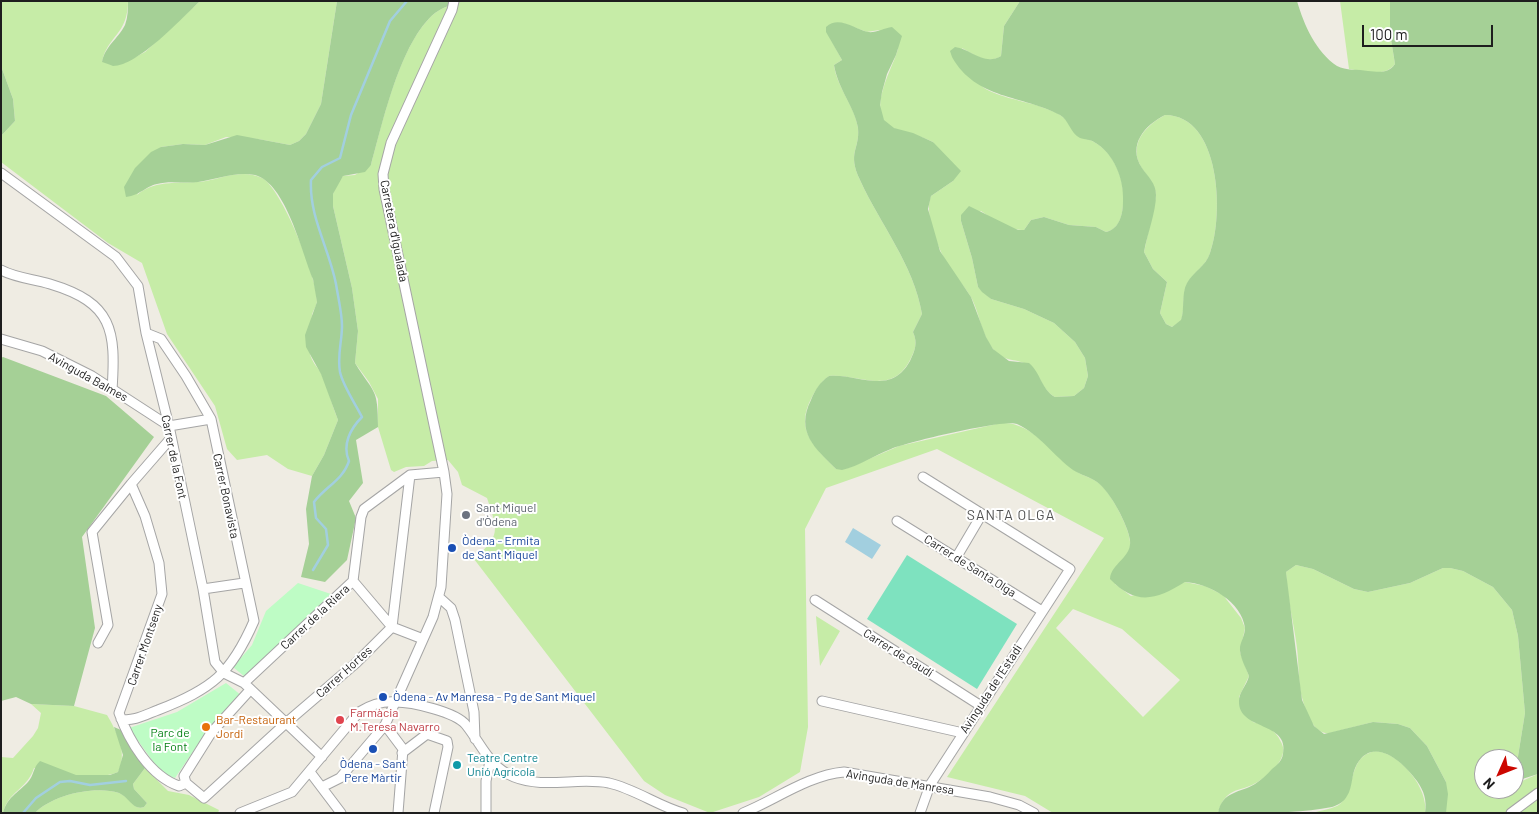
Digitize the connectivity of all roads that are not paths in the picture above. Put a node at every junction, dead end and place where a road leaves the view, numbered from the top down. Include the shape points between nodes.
1 (454, 1) edge
2 (1, 173) edge
3 (1, 270) edge
4 (146, 333) junction
5 (1, 339) edge
6 (112, 390) junction
7 (210, 419) junction
8 (169, 426) junction
9 (171, 438) junction
10 (444, 472) junction
11 (410, 475) junction
12 (923, 477) dead end
13 (131, 484) junction
14 (982, 514) junction
15 (897, 520) dead end
16 (956, 558) junction
17 (353, 581) junction
18 (244, 583) junction
19 (203, 589) junction
20 (440, 598) junction
21 (815, 600) dead end
22 (1042, 611) junction
23 (392, 627) junction
24 (423, 639) junction
25 (98, 643) dead end
26 (224, 674) junction
27 (247, 687) junction
28 (822, 701) dead end
29 (394, 702) junction
30 (981, 706) junction
31 (121, 719) junction
32 (286, 723) junction
33 (385, 726) junction
34 (963, 733) junction
35 (475, 740) junction
36 (402, 753) junction
37 (322, 758) junction
38 (490, 761) junction
39 (310, 772) junction
40 (185, 780) junction
41 (930, 785) junction
42 (322, 787) junction
43 (1538, 793) edge
44 (240, 813) edge
45 (341, 813) edge
46 (398, 813) edge
47 (434, 813) edge
48 (486, 813) edge
49 (683, 813) edge
50 (742, 813) edge
51 (920, 813) edge
52 (1034, 813) edge
53 (1511, 813) edge

1 - 10 street, Carretera d'Igualada via 391,143 383,174
2 - 4 street, Carrer de la Font via 116,257 138,286
3 - 6 street via 72,292 94,304 112,336
4 - 7 street, Carrer Bonavista via 160,339
4 - 8 street, Carrer de la Font
5 - 6 street, Avinguda Balmes via 42,351
6 - 8 street, Avinguda Balmes
7 - 8 street
7 - 18 street, Carrer Bonavista
8 - 9 street, Carrer de la Font
9 - 13 street
9 - 19 street, Carrer de la Font
10 - 11 street
10 - 20 street, Carretera d'Igualada via 447,494
11 - 17 street, Carrer de la Riera via 364,509
11 - 23 street
12 - 14 street
13 - 25 street via 92,532 108,626
13 - 31 street, Carrer Montseny via 145,516 159,563 162,594 119,713
14 - 16 street
14 - 22 street, Avinguda de l'Estadi via 1070,569
15 - 16 street, Carrer de Santa Olga
16 - 22 street, Carrer de Santa Olga
17 - 23 street
17 - 27 street, Carrer de la Riera
18 - 19 street
18 - 26 street, Carrer Bonavista via 254,621 242,648
19 - 26 street, Carrer de la Font via 215,662
20 - 24 street, Carretera d'Igualada
20 - 35 street via 451,608 455,620 474,712
21 - 30 street, Carrer de Gaudí
22 - 30 street, Avinguda de l'Estadi
23 - 24 street
23 - 32 street, Carrer Hortes via 356,664
24 - 29 street, Carretera d'Igualada
26 - 27 street
26 - 31 street, Carrer Bonavista via 182,700 136,718
27 - 32 street
27 - 40 street, Carrer de la Riera via 211,733
28 - 34 street
29 - 33 street, Carretera d'Igualada
29 - 35 street via 433,709 450,716 465,724
29 - 37 street via 359,712
30 - 34 street, Avinguda de l'Estadi
31 - 40 street via 158,776 179,786
32 - 37 street
32 - 40 street, Carrer Hortes via 204,798
33 - 36 street via 403,749
33 - 42 street via 340,778
34 - 41 street, Avinguda de l'Estadi
35 - 38 street
36 - 46 street
36 - 47 street via 427,734 447,741
37 - 39 street
38 - 48 street
38 - 49 street via 502,772 516,778 609,783
39 - 42 street
39 - 44 street via 292,792
41 - 50 street, Avinguda de Manresa via 855,772 832,773
41 - 51 street, Avinguda de l'Estadi
41 - 52 street, Avinguda de Manresa via 990,797
42 - 45 street
43 - 53 street

